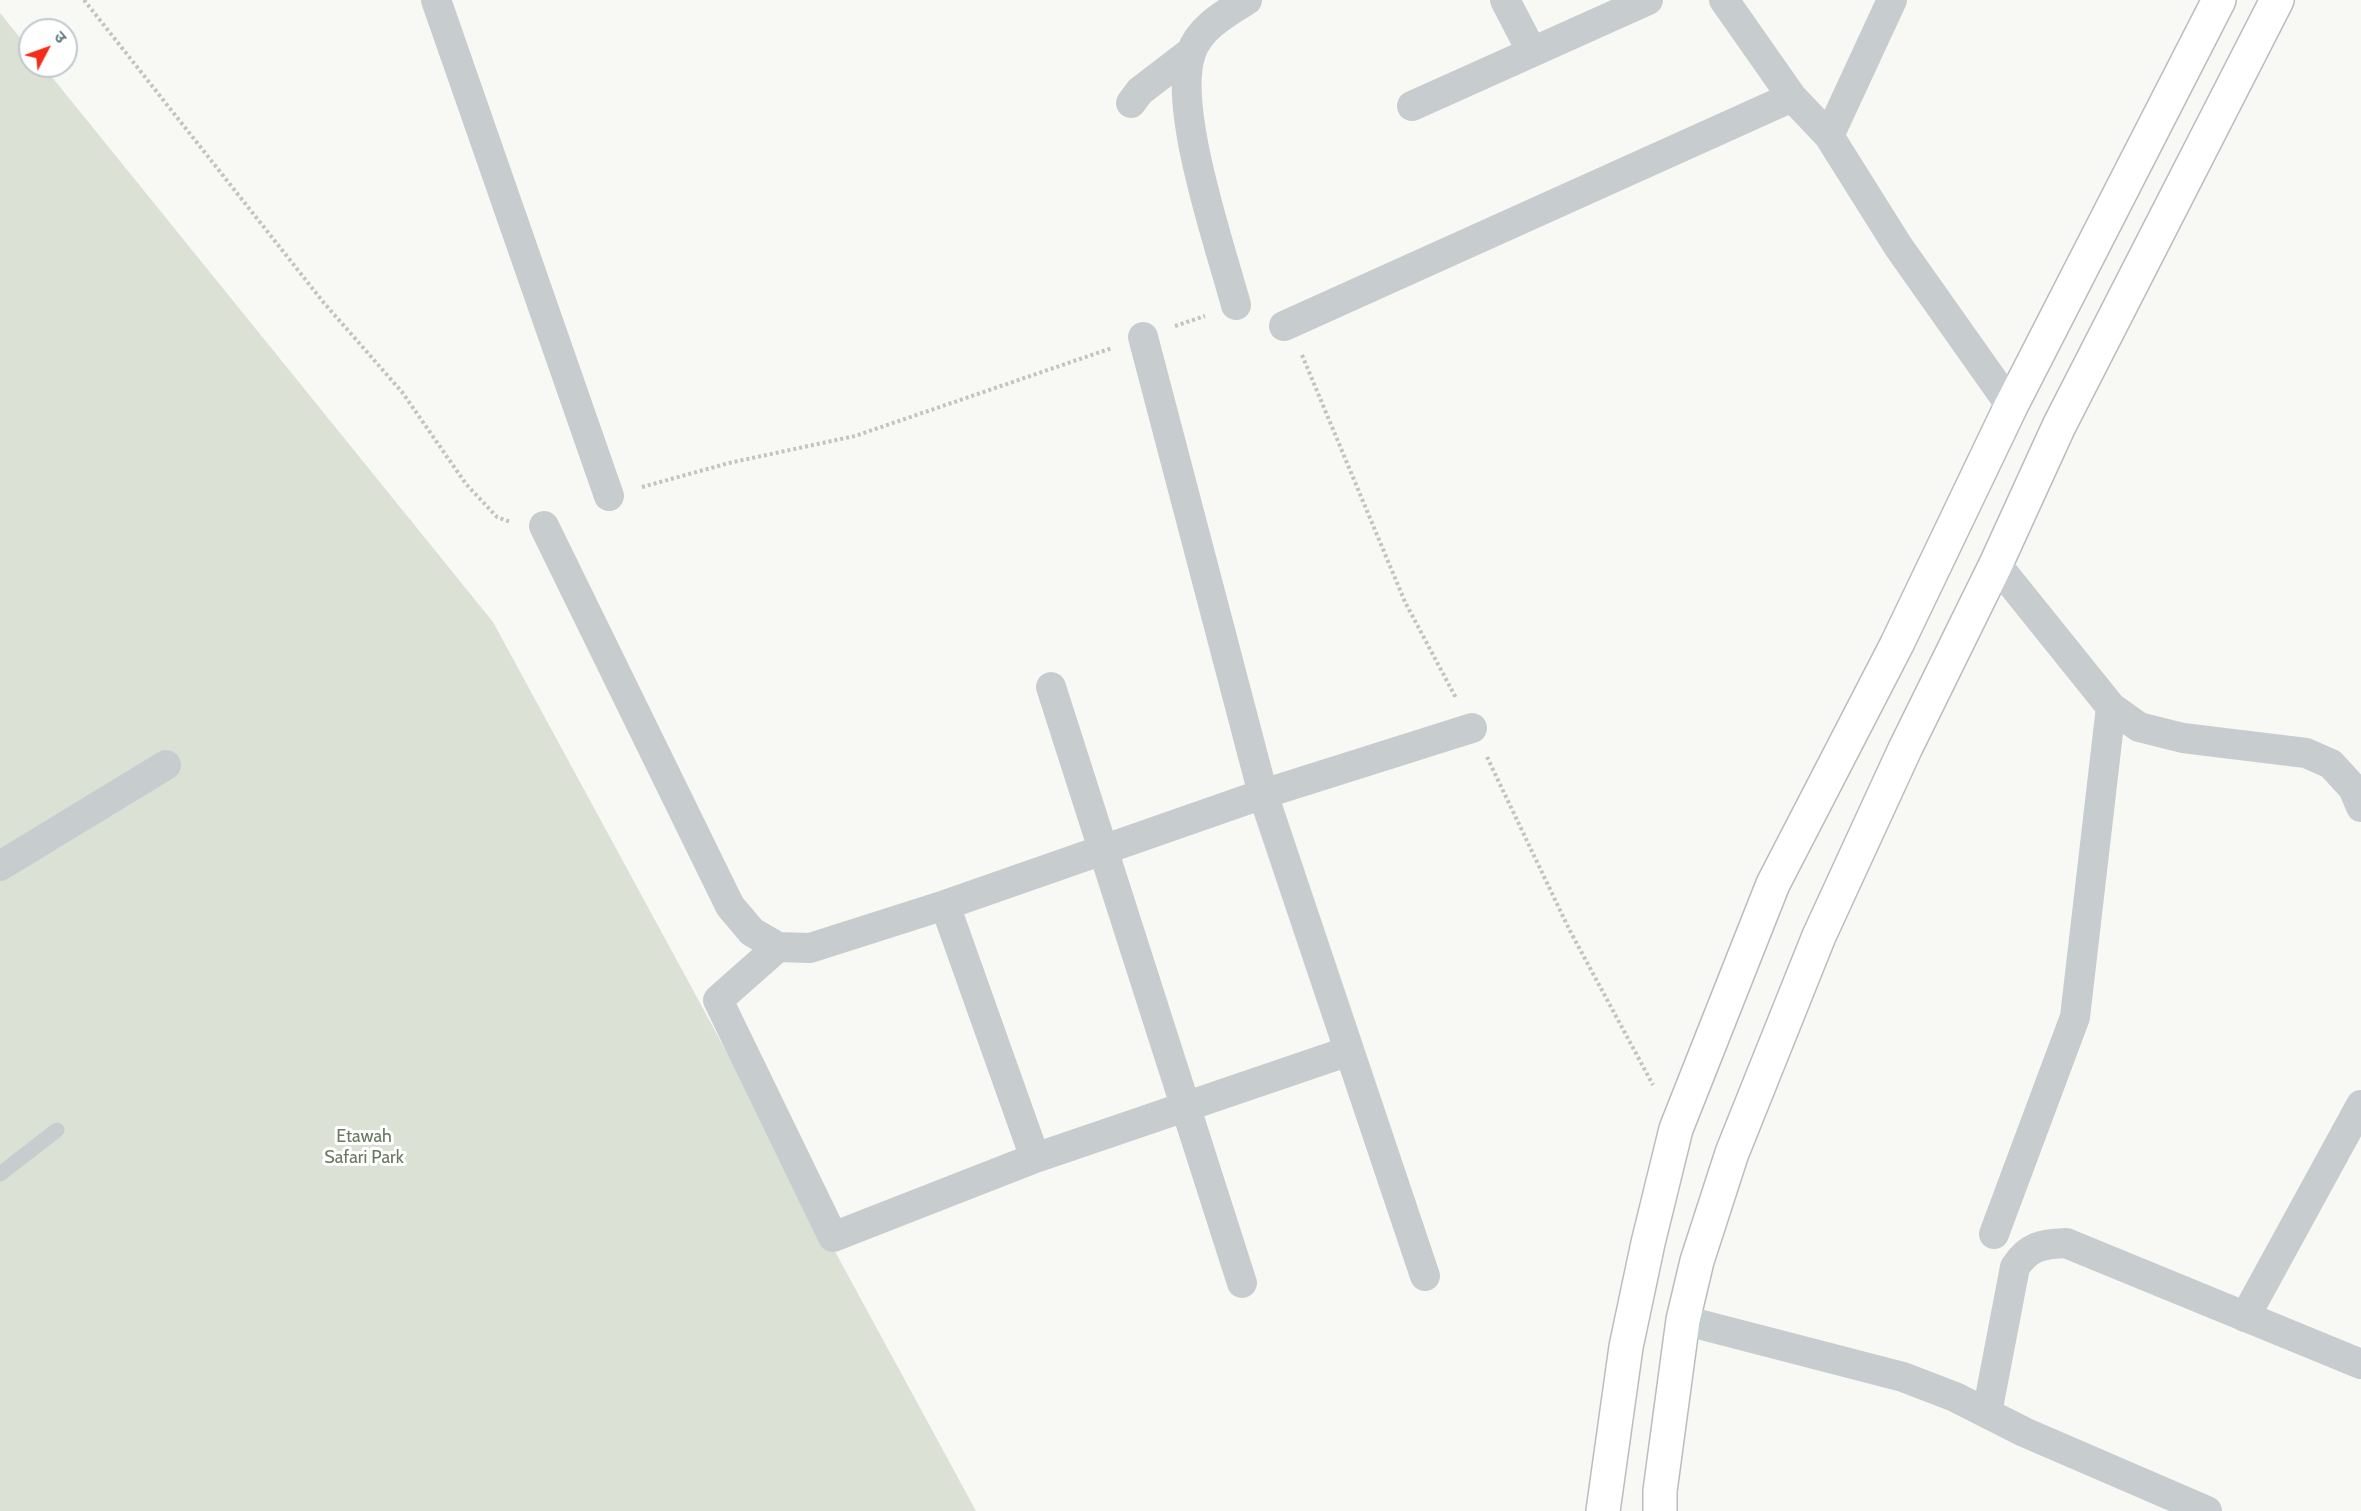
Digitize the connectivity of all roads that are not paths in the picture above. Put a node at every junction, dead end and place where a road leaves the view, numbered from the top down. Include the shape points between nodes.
1 (436, 0) edge
2 (1247, 0) edge
3 (1505, 0) edge
4 (1648, 0) edge
5 (1724, 0) edge
6 (1892, 0) edge
7 (2219, 0) edge
8 (2277, 0) edge
9 (1191, 51) junction
10 (1532, 52) junction
11 (1792, 98) junction
12 (1131, 104) dead end
13 (1412, 106) dead end
14 (1829, 136) junction
15 (1236, 305) road end
16 (1284, 326) road end
17 (1143, 337) road end
18 (2011, 406) junction
19 (609, 496) road end
20 (544, 526) road end
21 (1996, 564) junction
22 (1051, 687) dead end
23 (2111, 707) junction
24 (1472, 728) road end
25 (166, 765) dead end
26 (1263, 794) junction
27 (2361, 807) edge
28 (1103, 849) junction
29 (0, 866) edge
30 (945, 905) junction
31 (778, 947) junction
32 (1349, 1051) junction
33 (2361, 1105) edge
34 (1186, 1107) junction
35 (57, 1130) dead end
36 (1035, 1158) junction
37 (0, 1174) edge
38 (1994, 1234) dead end
39 (1425, 1276) dead end
40 (1242, 1283) dead end
41 (2245, 1317) junction
42 (1683, 1320) junction
43 (2361, 1364) edge
44 (1987, 1413) junction
45 (1603, 1511) edge
46 (1660, 1511) edge
47 (2206, 1511) edge

1 - 19 street
2 - 9 street via 1212,23
3 - 10 street
4 - 10 street
5 - 11 street
6 - 14 street
7 - 18 main road
8 - 21 main road via 2059,426
9 - 12 street via 1140,91
9 - 15 street via 1186,82 1189,126
10 - 13 street
11 - 14 street
11 - 16 street
14 - 18 street via 1898,246
17 - 26 street
18 - 45 main road via 1897,644 1773,884 1676,1129 1626,1347
20 - 31 street via 730,906 752,932
21 - 23 street
21 - 42 main road via 1905,749 1820,936 1732,1153
22 - 28 street
23 - 27 street via 2139,727 2183,738 2306,753 2331,764 2353,788
23 - 38 street via 2075,1017
24 - 26 street
25 - 29 street
26 - 28 street
26 - 32 street
28 - 30 street
28 - 34 street
30 - 31 street via 810,948
30 - 36 street
31 - 36 street via 718,1000 833,1237
32 - 34 street
32 - 39 street
33 - 41 street
34 - 36 street
34 - 40 street
35 - 37 lane
41 - 43 street
41 - 44 street via 2066,1243 2040,1244 2025,1253 2015,1267
42 - 44 street via 1903,1377
42 - 46 main road
44 - 47 street

